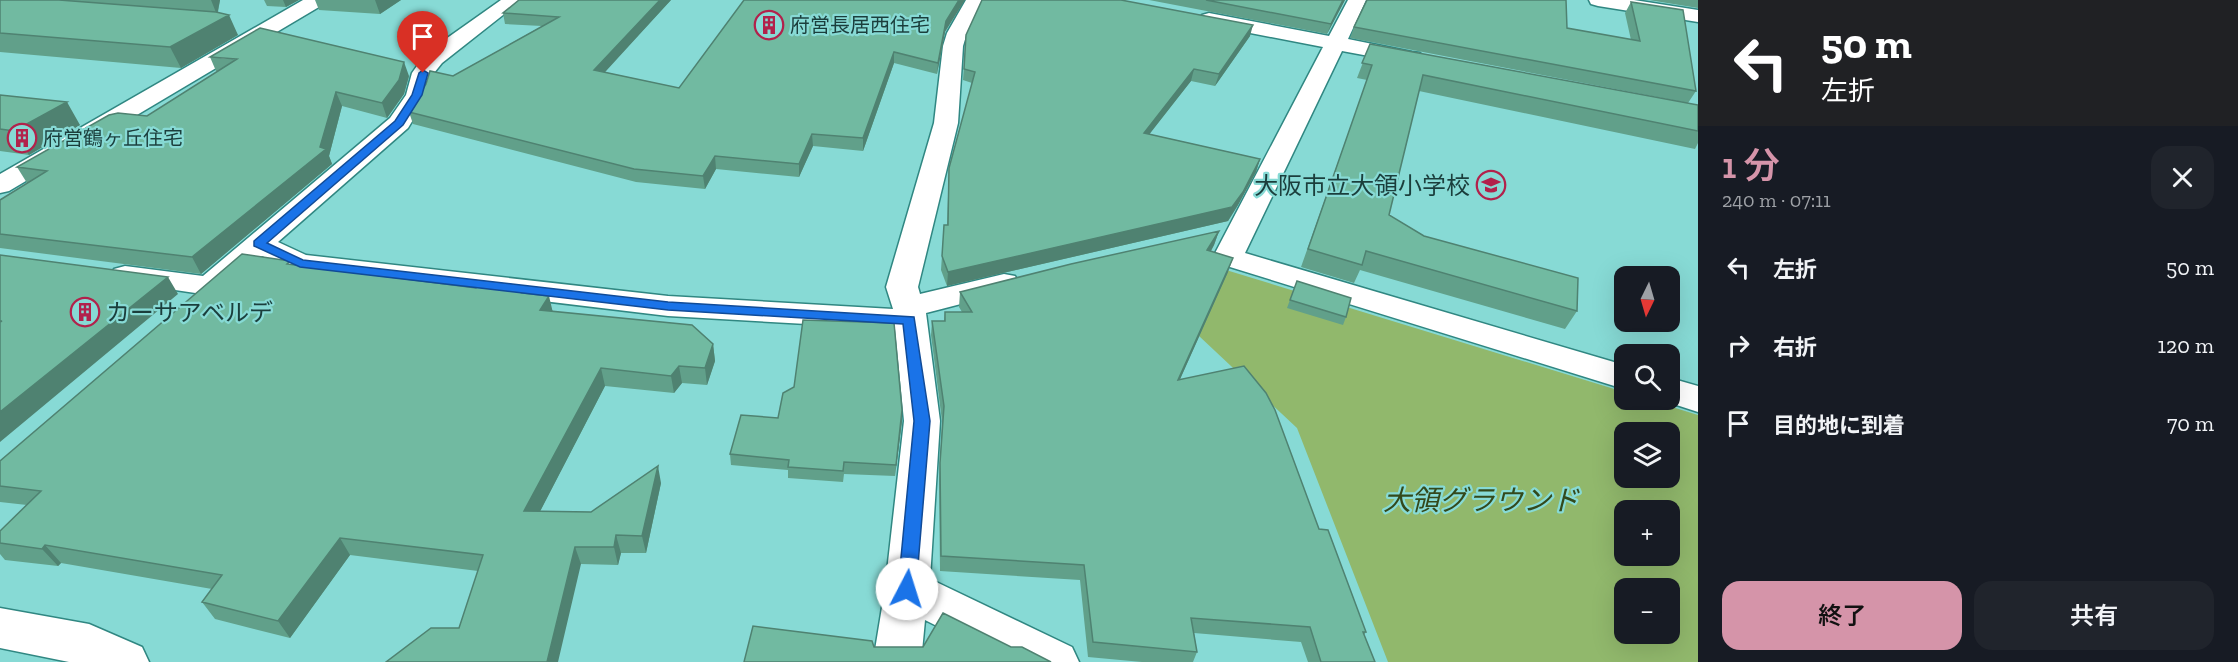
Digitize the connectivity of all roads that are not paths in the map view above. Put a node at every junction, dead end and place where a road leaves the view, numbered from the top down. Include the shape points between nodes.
1 (317, 0) edge
2 (513, 0) edge
3 (975, 0) edge
4 (1357, 0) edge
5 (1598, 0) edge
6 (1187, 15) edge
7 (1698, 16) edge
8 (236, 24) dead end
9 (271, 27) junction
10 (1335, 43) junction
11 (1429, 62) edge
12 (0, 185) edge
13 (1242, 228) junction
14 (1209, 236) edge
15 (259, 244) junction
16 (93, 271) edge
17 (1031, 276) edge
18 (209, 286) junction
19 (183, 309) edge
20 (909, 313) junction
21 (1614, 374) edge
22 (1680, 393) edge
23 (1698, 399) edge
24 (907, 589) junction
25 (0, 628) edge
26 (111, 659) edge
27 (897, 662) edge
28 (1055, 662) edge

1 - 9 street
2 - 15 street via 434,58 399,123
3 - 20 street via 953,46 946,123 902,287
4 - 10 street
5 - 7 street
6 - 10 street
8 - 9 street
9 - 12 street
10 - 11 street
10 - 13 street
13 - 14 street
13 - 21 street via 1228,257
15 - 18 street
15 - 20 street via 300,263 668,306
16 - 18 street
17 - 20 street
18 - 19 street
20 - 24 street via 922,421
22 - 23 street
24 - 27 street
24 - 28 street
25 - 26 street via 89,645

